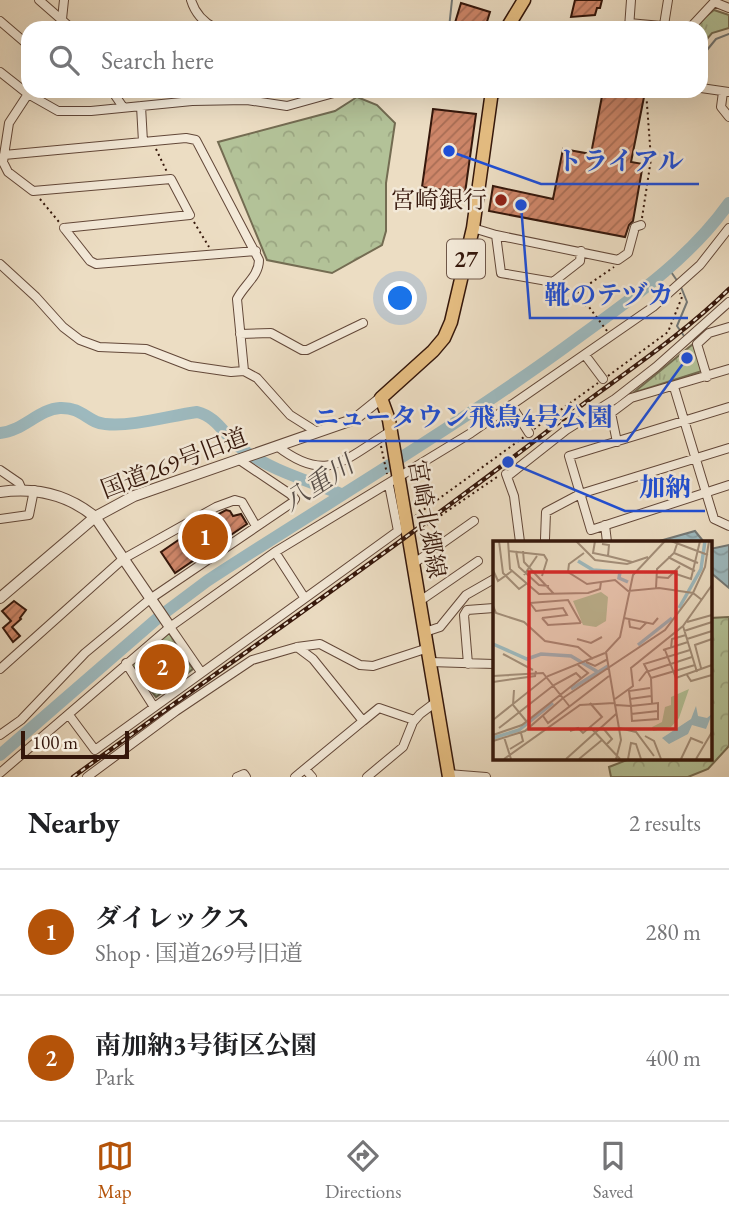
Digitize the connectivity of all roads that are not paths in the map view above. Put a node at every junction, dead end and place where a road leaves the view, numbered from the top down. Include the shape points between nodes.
1 (39, 0) edge
2 (64, 0) edge
3 (191, 0) edge
4 (524, 0) edge
5 (631, 0) edge
6 (668, 0) edge
7 (715, 1) edge
8 (516, 6) edge
9 (729, 8) edge
10 (62, 19) joint
11 (0, 21) edge
12 (206, 21) edge
13 (629, 21) edge
14 (665, 21) edge
15 (696, 21) edge
16 (21, 40) edge
17 (0, 72) edge
18 (21, 88) edge
19 (708, 89) edge
20 (726, 92) edge
21 (25, 98) edge
22 (35, 98) edge
23 (117, 98) edge
24 (316, 98) edge
25 (490, 98) edge
26 (141, 106) junction
27 (123, 107) junction
28 (729, 117) edge
29 (147, 141) junction
30 (4, 155) junction
31 (641, 225) road end
32 (473, 228) junction
33 (729, 228) edge
34 (496, 235) junction
35 (256, 251) junction
36 (581, 251) junction
37 (0, 264) edge
38 (729, 302) edge
39 (363, 323) dead end
40 (729, 327) edge
41 (240, 334) junction
42 (585, 355) junction
43 (729, 369) edge
44 (244, 370) junction
45 (707, 377) junction
46 (603, 379) road end
47 (674, 387) junction
48 (381, 398) junction
49 (511, 405) junction
50 (729, 407) edge
51 (685, 421) junction
52 (317, 432) junction
53 (529, 433) road end
54 (387, 435) junction
55 (617, 442) junction
56 (277, 446) junction
57 (729, 449) edge
58 (241, 458) junction
59 (697, 458) junction
60 (0, 470) edge
61 (395, 479) junction
62 (729, 485) edge
63 (34, 489) junction
64 (22, 490) junction
65 (0, 492) edge
66 (706, 492) junction
67 (580, 494) junction
68 (94, 517) junction
69 (0, 519) edge
70 (474, 521) dead end
71 (256, 526) junction
72 (605, 526) junction
73 (729, 526) edge
74 (545, 539) dead end
75 (520, 541) edge
76 (607, 541) edge
77 (275, 552) junction
78 (123, 559) junction
79 (478, 561) dead end
80 (413, 564) junction
81 (493, 580) edge
82 (304, 597) junction
83 (0, 598) edge
84 (151, 601) junction
85 (420, 601) junction
86 (493, 608) edge
87 (169, 626) junction
88 (425, 632) junction
89 (297, 647) junction
90 (428, 648) junction
91 (430, 662) junction
92 (126, 663) junction
93 (468, 664) junction
94 (493, 664) edge
95 (0, 669) edge
96 (201, 672) junction
97 (436, 702) junction
98 (154, 708) junction
99 (69, 715) junction
100 (414, 720) junction
101 (363, 722) junction
102 (0, 735) edge
103 (305, 769) junction
104 (0, 773) edge
105 (449, 776) edge
106 (87, 777) edge
107 (237, 777) edge
108 (246, 777) edge
109 (295, 777) edge
110 (312, 777) edge
111 (367, 777) edge
112 (486, 777) edge

1 - 10 street
2 - 10 street
3 - 12 street
4 - 8 main road
5 - 13 street
6 - 14 street
7 - 9 street
7 - 15 street
11 - 16 street
17 - 18 street
19 - 20 street
20 - 28 street via 721,107
21 - 30 street via 9,123
22 - 27 street via 58,110
23 - 27 street
24 - 26 street via 287,106 247,100
25 - 32 main road, 27
26 - 27 street
26 - 29 street
29 - 30 street
29 - 35 street via 196,140
30 - 35 street via 5,169 33,191 171,179 190,215 64,228 96,264
31 - 36 street via 635,227 628,253 618,260
32 - 34 street
32 - 48 main road, 27 via 444,338
33 - 42 street via 677,287
34 - 36 street
34 - 36 street via 501,273 553,282 580,261
35 - 41 street via 259,265 237,299
37 - 44 street via 85,343 146,349 190,366
38 - 75 street via 635,383 506,474
39 - 41 street via 307,350 271,332
40 - 45 street via 709,333 697,344
41 - 44 street
42 - 46 street
42 - 49 street
43 - 45 street
44 - 52 street via 290,415
45 - 47 street
47 - 51 street
47 - 55 street via 631,398 611,413
48 - 52 street, 国道269号旧道 via 355,419
48 - 54 main road, 宮崎北郷線
49 - 53 street
49 - 61 street
50 - 51 street
51 - 55 street
51 - 59 street
52 - 56 street, 国道269号旧道
54 - 56 street via 330,467 314,467
54 - 61 main road, 宮崎北郷線
55 - 67 street via 569,457
56 - 58 street, 国道269号旧道
57 - 59 street
58 - 68 street, 国道269号旧道 via 154,488
58 - 71 street via 295,499
59 - 66 street
59 - 67 street
60 - 64 street
61 - 77 street
61 - 80 main road, 宮崎北郷線
61 - 82 street via 398,531
62 - 66 street
63 - 64 street
63 - 68 street via 70,501
63 - 69 street via 29,515
64 - 65 street
66 - 72 street
66 - 73 street via 714,519
67 - 72 street via 591,530
67 - 74 street via 546,512
68 - 78 street
68 - 83 street, 国道269号旧道
70 - 80 street
71 - 78 street via 242,502 235,500
71 - 84 street
72 - 76 street
77 - 82 street
77 - 87 street
78 - 84 street
78 - 95 street
79 - 85 street
80 - 85 main road, 宮崎北郷線
81 - 88 street via 466,595 440,627
82 - 96 street
84 - 87 street
84 - 102 street via 85,653 21,720
85 - 88 main road, 宮崎北郷線
86 - 93 street via 467,610 464,615
87 - 92 street
87 - 96 street
88 - 90 main road, 宮崎北郷線
89 - 90 street via 320,644 365,666
89 - 101 street via 313,659
89 - 106 street via 252,660
90 - 91 main road, 宮崎北郷線
91 - 93 street
91 - 97 main road, 宮崎北郷線
92 - 98 street
92 - 99 street
93 - 94 street
96 - 98 street
97 - 100 street
97 - 105 main road, 宮崎北郷線
98 - 99 street via 95,750
99 - 104 street
100 - 101 street via 379,708
100 - 111 street via 403,747
101 - 103 street
103 - 109 street
103 - 110 street
105 - 112 street
107 - 108 street

